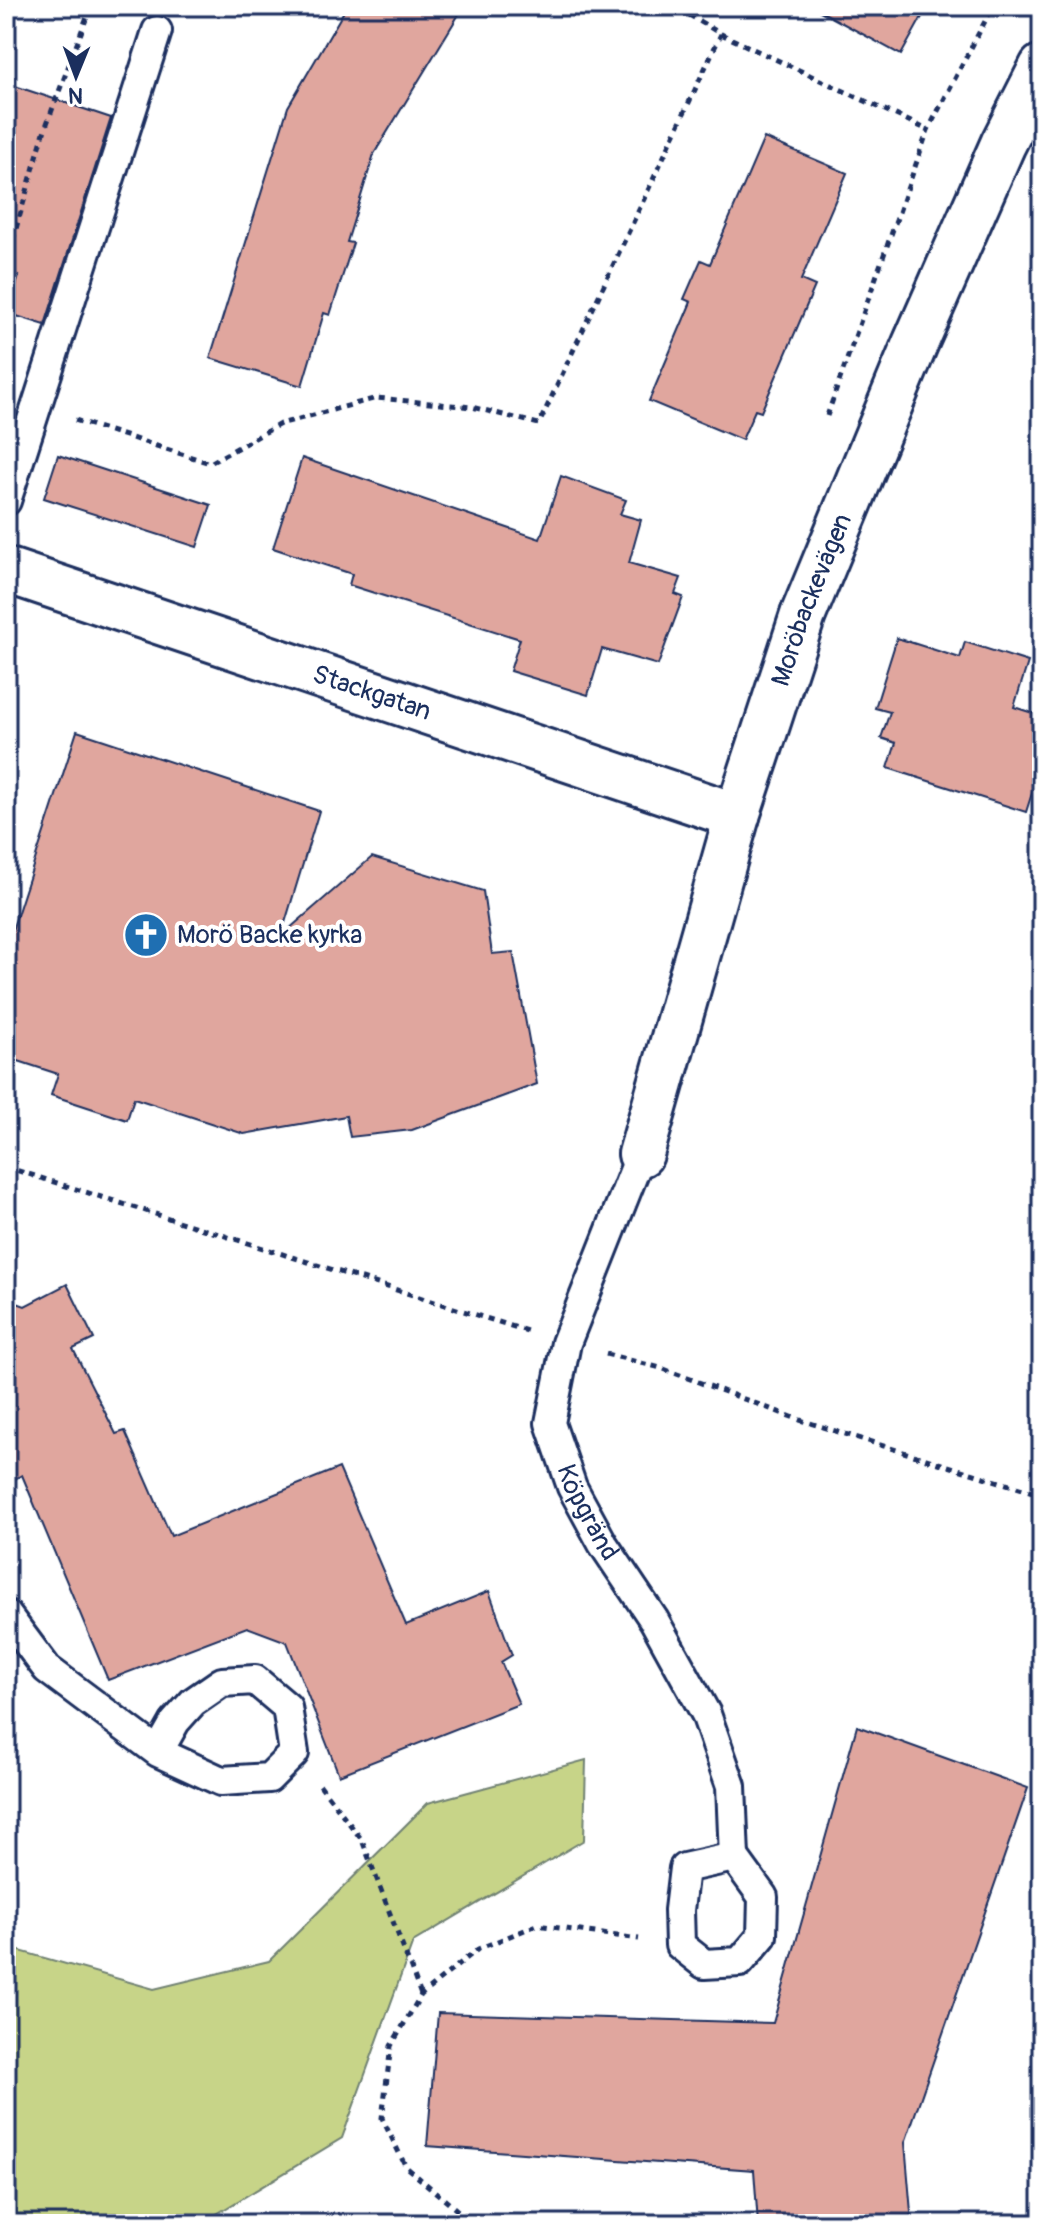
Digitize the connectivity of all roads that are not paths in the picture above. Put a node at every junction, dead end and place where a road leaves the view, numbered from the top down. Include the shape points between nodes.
1 (157, 31) dead end
2 (1042, 67) edge
3 (6, 501) edge
4 (6, 570) edge
5 (737, 816) junction
6 (641, 1154) joint
7 (6, 1614) edge
8 (158, 1752) junction
9 (734, 1857) junction

1 - 3 lane
2 - 5 street, Moröbackevägen via 915,344 803,615
4 - 5 street, Stackgatan
5 - 6 street, Moröbackevägen
6 - 9 lane, Köpgränd via 566,1343 550,1423 572,1487 706,1714 731,1786
7 - 8 lane via 47,1669
8 - 8 lane via 221,1781 269,1778 294,1753 287,1707 255,1680 222,1682 175,1722
9 - 9 lane via 763,1897 762,1936 740,1962 704,1964 680,1945 684,1868

